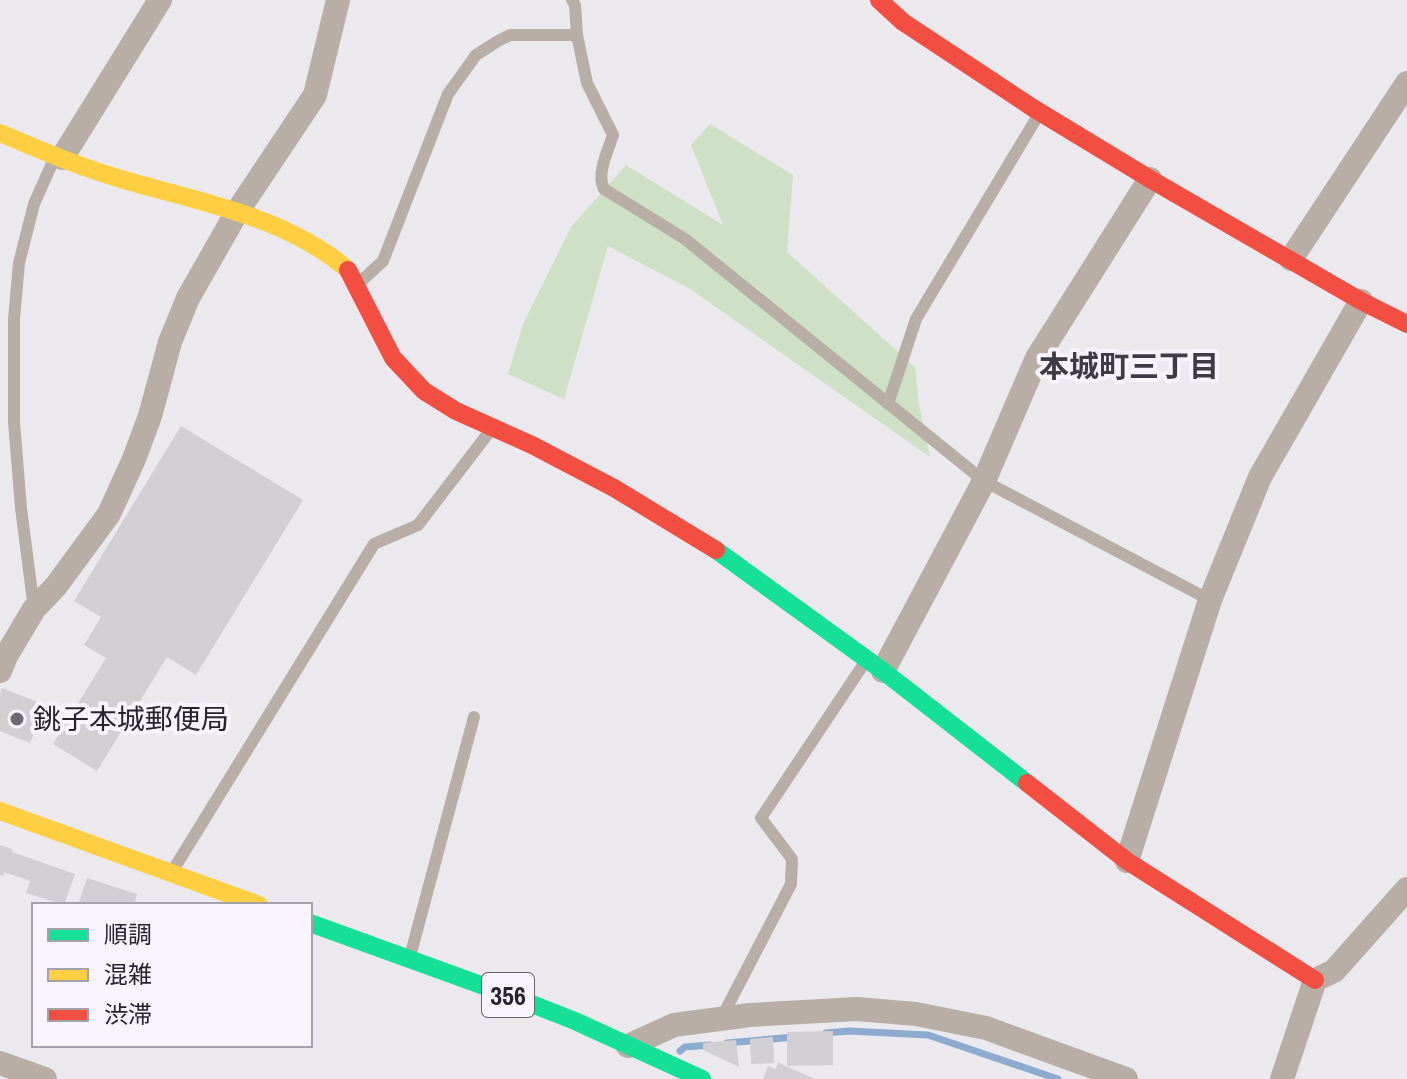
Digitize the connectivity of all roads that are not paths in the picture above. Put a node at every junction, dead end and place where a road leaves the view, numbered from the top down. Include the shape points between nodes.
1 (160, 0) edge
2 (338, 0) edge
3 (572, 0) edge
4 (879, 0) edge
5 (577, 35) junction
6 (1407, 83) edge
7 (1036, 119) dead end
8 (0, 133) edge
9 (58, 157) junction
10 (1150, 179) junction
11 (237, 212) junction
12 (1291, 259) junction
13 (357, 285) junction
14 (1361, 301) junction
15 (1407, 324) edge
16 (888, 404) junction
17 (492, 427) junction
18 (984, 481) junction
19 (1210, 600) junction
20 (34, 609) junction
21 (875, 665) junction
22 (0, 671) edge
23 (474, 717) dead end
24 (0, 811) edge
25 (1127, 861) junction
26 (171, 873) junction
27 (1407, 889) edge
28 (254, 903) edge
29 (312, 924) edge
30 (409, 959) junction
31 (1315, 980) junction
32 (721, 1019) junction
33 (628, 1046) junction
34 (0, 1063) edge
35 (41, 1078) edge
36 (702, 1079) edge
37 (1126, 1079) edge
38 (1282, 1079) edge

1 - 9 street
2 - 11 street via 315,95
3 - 5 lane
4 - 10 main road via 903,22 1033,108
5 - 13 lane via 510,35 476,55 448,94 383,261
5 - 16 lane via 587,83 613,135 600,183 604,189 685,239
6 - 12 street
7 - 16 lane via 916,319
8 - 9 main road
9 - 11 main road
9 - 20 lane via 34,204 19,263 14,319 14,422
10 - 12 main road
10 - 18 street via 1037,358
11 - 13 main road via 332,256
11 - 20 street via 188,298 140,445 109,514
12 - 14 main road
13 - 17 main road via 393,358 406,373 424,391
14 - 15 main road
14 - 19 street via 1260,477
16 - 18 lane
17 - 21 main road via 614,488 709,545
17 - 26 lane via 418,525 374,544
18 - 19 lane
18 - 21 street
19 - 25 street
20 - 22 street
21 - 25 main road
21 - 32 lane via 761,818 792,859 791,884
23 - 30 lane
24 - 26 main road
25 - 31 main road
26 - 28 main road
27 - 31 street via 1334,971
29 - 30 main road, 356
30 - 33 main road, 356
31 - 38 street
32 - 33 street via 674,1025
32 - 37 street via 857,1009 916,1014 986,1028
33 - 36 main road, 356
34 - 35 street

